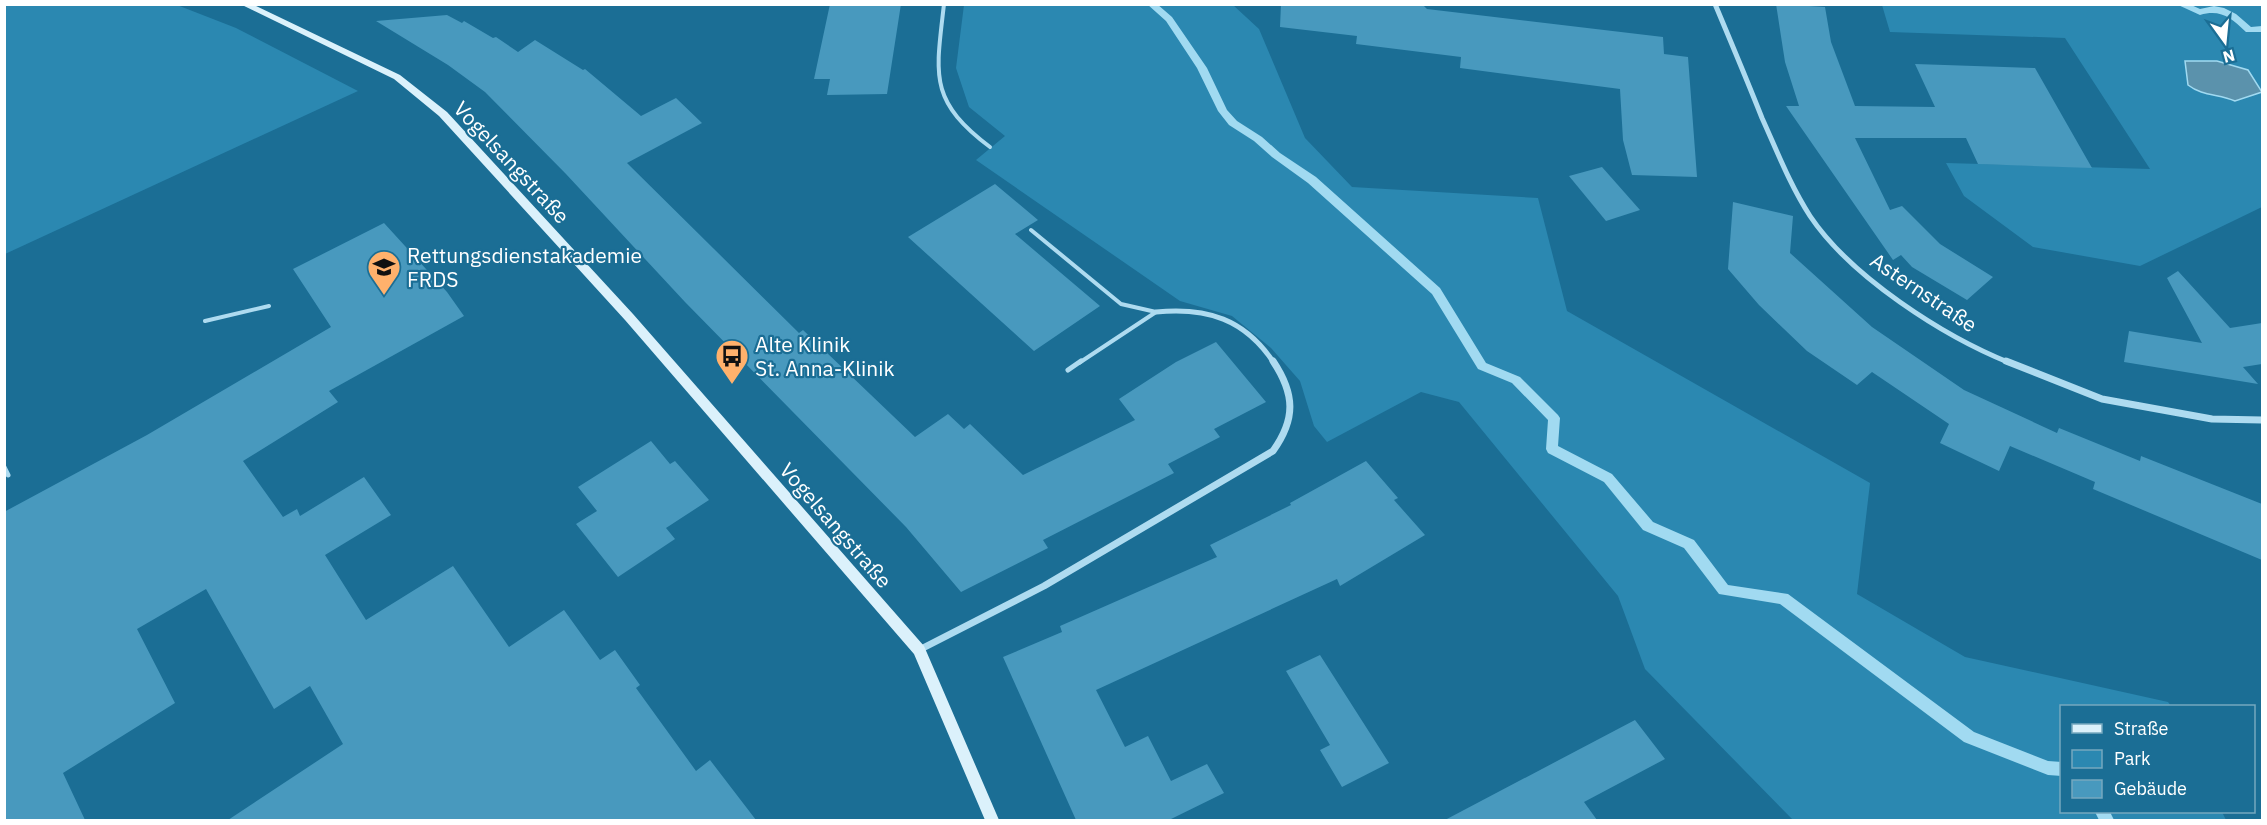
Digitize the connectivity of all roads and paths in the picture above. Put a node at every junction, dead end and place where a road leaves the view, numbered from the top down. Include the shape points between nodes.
1 (244, 4) edge
2 (945, 4) edge
3 (1715, 4) edge
4 (990, 147) dead end
5 (1031, 230) dead end
6 (269, 306) dead end
7 (1156, 312) junction
8 (205, 321) dead end
9 (1068, 370) dead end
10 (2262, 420) edge
11 (4, 467) edge
12 (8, 475) dead end
13 (919, 650) junction
14 (992, 820) edge

1 - 13 street, Vogelsangstraße via 397,77 443,114 636,326
2 - 4 lane via 937,70 944,99 953,115
3 - 10 street, Asternstraße via 1786,174 1811,218 1869,279 1988,354 2102,399 2212,418
5 - 7 lane via 1121,304
6 - 8 lane
7 - 9 lane
7 - 13 street via 1185,310 1207,314 1246,331 1262,344 1277,365 1287,390 1292,410 1289,430 1273,451 1044,586
11 - 12 lane
13 - 14 street, Vogelsangstraße

